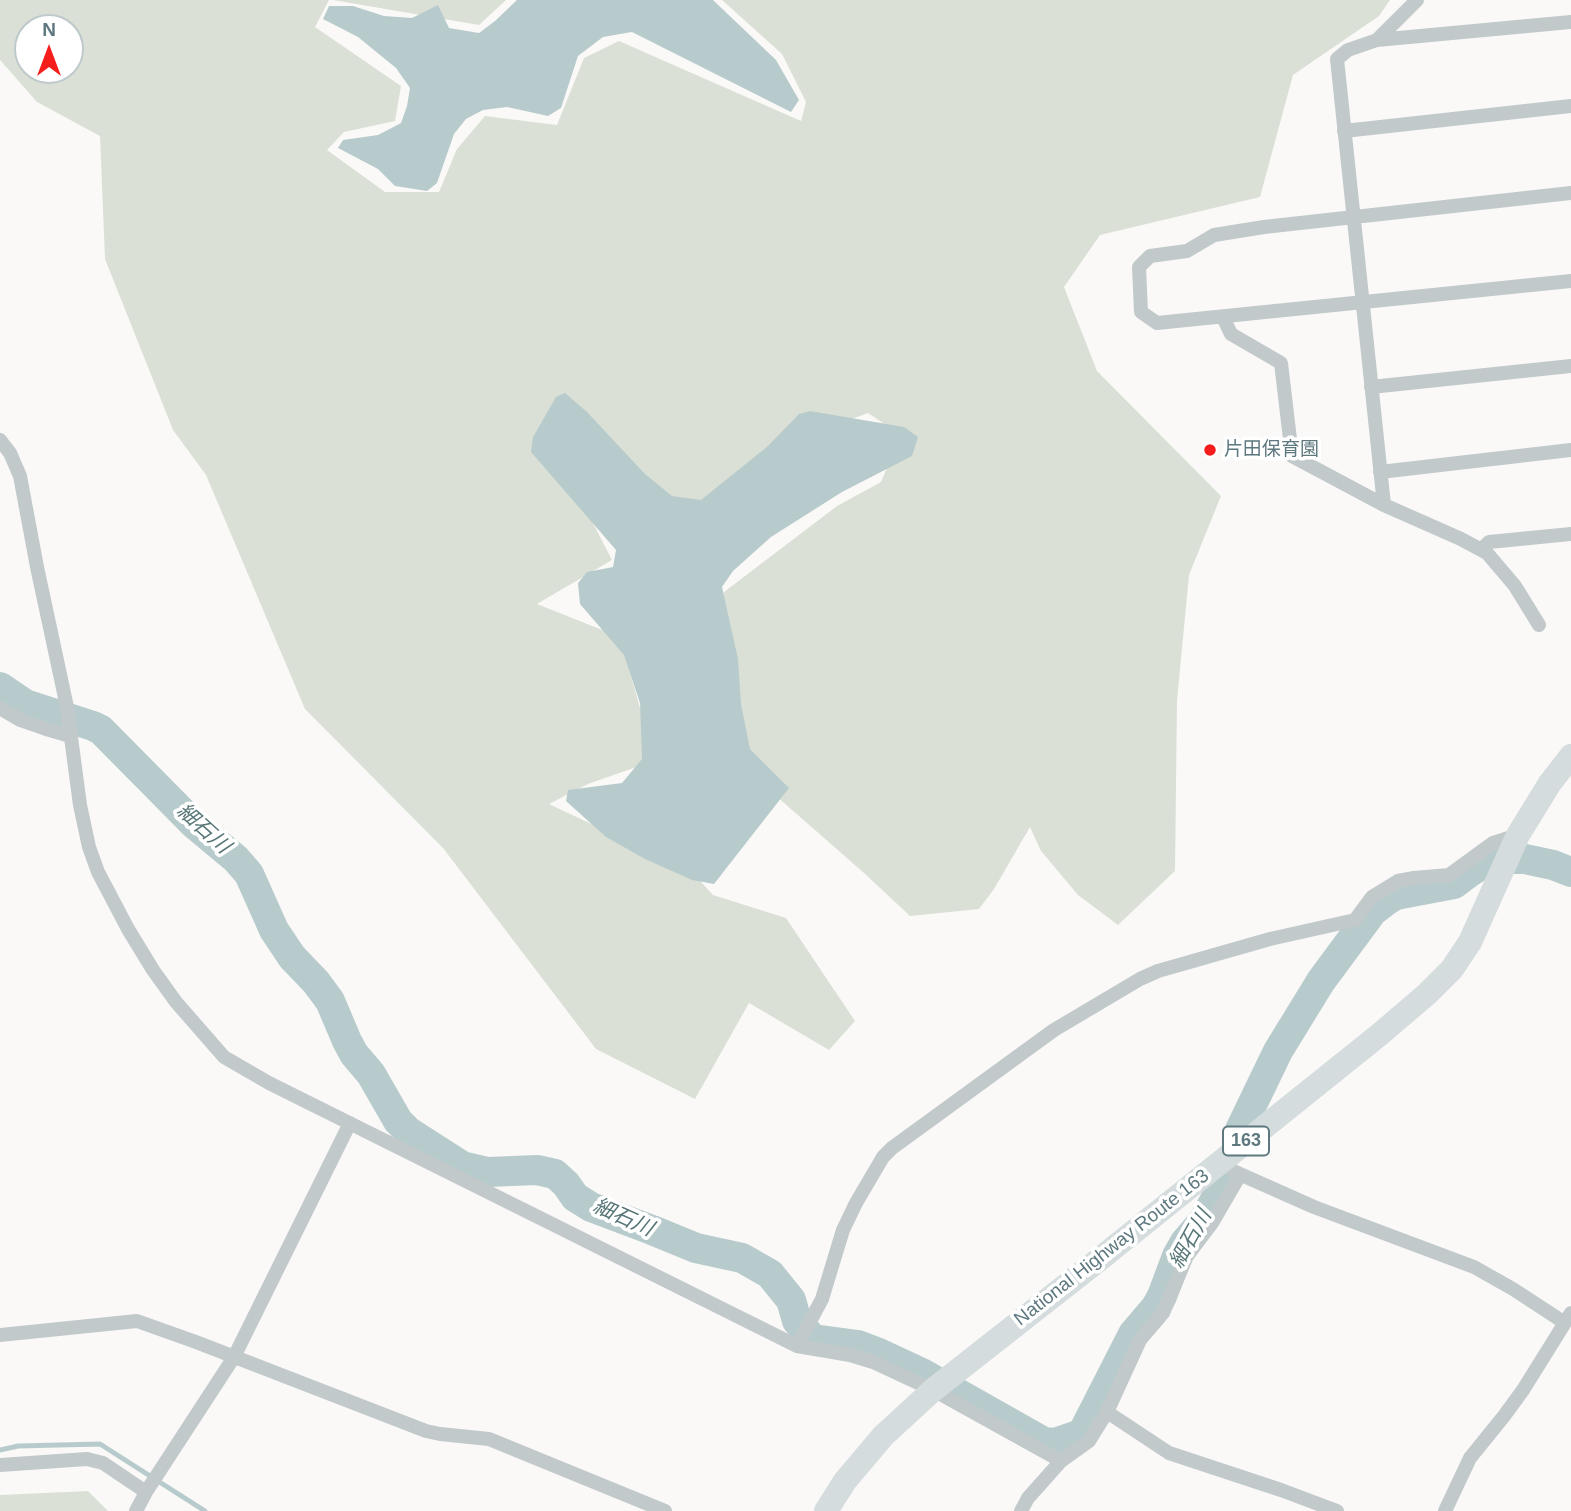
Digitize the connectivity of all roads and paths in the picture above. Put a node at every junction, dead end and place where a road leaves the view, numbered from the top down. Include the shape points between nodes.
1 (1417, 0) edge
2 (1571, 22) edge
3 (1377, 40) junction
4 (1571, 106) edge
5 (1344, 131) junction
6 (1571, 193) edge
7 (1353, 217) junction
8 (1571, 281) edge
9 (1362, 302) junction
10 (1223, 317) junction
11 (1571, 366) edge
12 (1371, 387) junction
13 (0, 440) edge
14 (1571, 450) edge
15 (1380, 472) junction
16 (1384, 505) junction
17 (1571, 534) edge
18 (1480, 550) junction
19 (1539, 625) dead end
20 (0, 708) edge
21 (70, 732) junction
22 (1571, 756) edge
23 (1515, 840) junction
24 (350, 1123) junction
25 (1230, 1169) junction
26 (1568, 1317) edge
27 (0, 1335) edge
28 (798, 1343) junction
29 (234, 1357) junction
30 (933, 1390) junction
31 (1107, 1412) junction
32 (1061, 1461) junction
33 (0, 1465) edge
34 (148, 1490) junction
35 (136, 1511) edge
36 (665, 1511) edge
37 (826, 1511) edge
38 (1021, 1511) edge
39 (1337, 1511) edge
40 (1445, 1511) edge

1 - 3 street
2 - 3 street
3 - 5 street via 1336,59
4 - 5 street
5 - 7 street
6 - 7 street
7 - 9 street
7 - 10 street via 1214,235 1187,251 1150,256 1139,267 1141,312 1157,323
8 - 9 street
9 - 10 street
9 - 12 street
10 - 16 street via 1231,334 1281,363 1292,456
11 - 12 street
12 - 15 street
13 - 21 street via 20,476
14 - 15 street
15 - 16 street
16 - 18 street
17 - 18 street via 1489,542
18 - 19 street via 1515,586
20 - 21 street via 20,720
21 - 24 street via 80,805 98,872 128,929 176,1002 224,1056
22 - 23 highway, National Highway Route 163 / 163
23 - 25 highway, National Highway Route 163 / 163 via 1470,942 1452,969
23 - 28 street via 1493,843 1449,875 1398,881 1372,897 1355,920 1158,971 1054,1030 883,1157 843,1230 822,1299
24 - 28 street
24 - 29 street
25 - 26 street via 1314,1207 1474,1267
25 - 30 highway, National Highway Route 163 / 163 via 1101,1258
25 - 31 street via 1212,1223 1187,1256 1163,1313 1140,1340
26 - 40 street via 1523,1390 1469,1458
27 - 29 street via 137,1321
28 - 30 street via 873,1363
29 - 34 street
29 - 36 street via 426,1430 489,1439
30 - 32 street
30 - 37 highway, National Highway Route 163 / 163 via 883,1436
31 - 32 street via 1089,1441
31 - 39 street via 1169,1453
32 - 38 street
33 - 34 street via 95,1461
34 - 35 street

